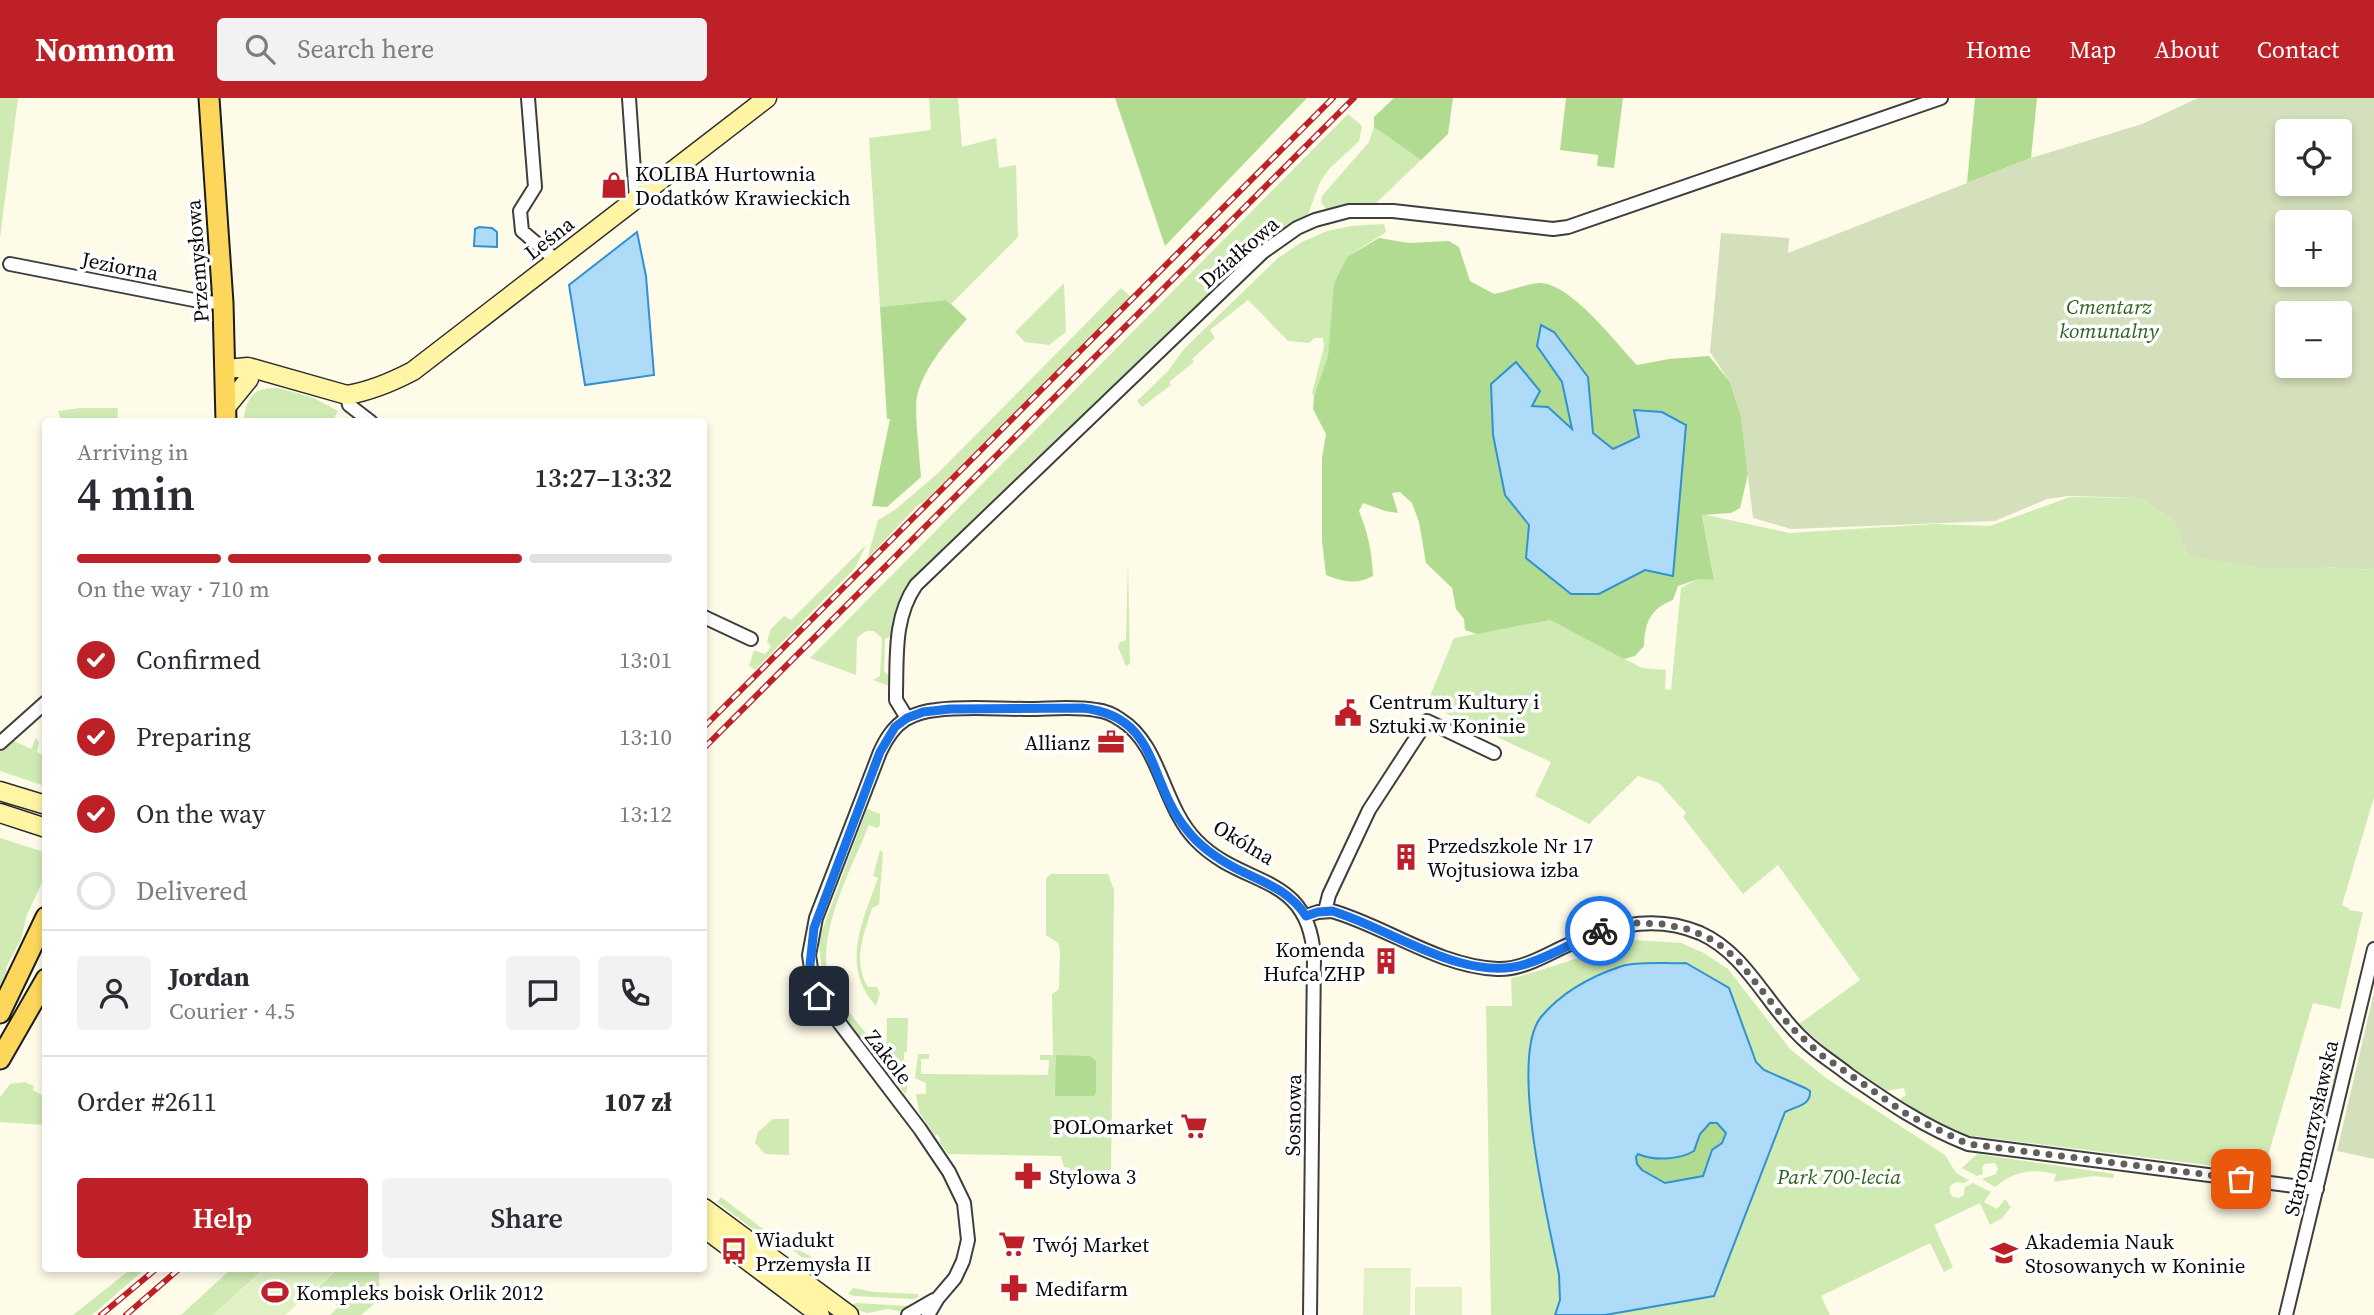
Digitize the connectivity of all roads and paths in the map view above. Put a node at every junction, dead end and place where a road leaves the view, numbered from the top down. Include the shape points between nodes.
1 (209, 98) edge
2 (528, 98) edge
3 (629, 98) edge
4 (767, 98) edge
5 (1941, 98) edge
6 (636, 200) junction
7 (557, 261) junction
8 (10, 264) dead end
9 (223, 303) junction
10 (226, 369) junction
11 (279, 377) junction
12 (249, 379) junction
13 (347, 395) junction
14 (227, 414) edge
15 (366, 418) edge
16 (707, 618) edge
17 (751, 639) dead end
18 (42, 706) edge
19 (907, 718) junction
20 (0, 743) edge
21 (1494, 753) dead end
22 (0, 791) edge
23 (42, 804) edge
24 (0, 813) edge
25 (42, 827) edge
26 (1325, 911) junction
27 (1306, 916) junction
28 (42, 925) edge
29 (2374, 949) edge
30 (42, 986) edge
31 (0, 1013) edge
32 (0, 1059) edge
33 (2317, 1189) junction
34 (707, 1210) edge
35 (707, 1230) edge
36 (938, 1298) junction
37 (820, 1315) edge
38 (849, 1315) edge
39 (908, 1315) edge
40 (928, 1315) edge
41 (1310, 1315) edge
42 (2286, 1315) edge

1 - 9 main road, Przemysłowa
2 - 7 street via 535,187 520,211 522,231
3 - 6 street
4 - 6 street, Leśna
5 - 19 street, Działkowa via 1568,227 1370,210 1333,214 1297,228 1263,252 916,585 904,605 898,631 896,692
6 - 7 street, Leśna
7 - 13 street, Leśna via 413,371
8 - 9 street, Jeziorna
9 - 10 main road, Przemysłowa
10 - 11 street via 248,367
10 - 12 street
10 - 14 main road, Przemysłowa
11 - 12 street
11 - 13 street
12 - 14 street
13 - 15 street via 349,405
16 - 17 street
18 - 20 street
19 - 27 street, Okólna via 950,709 1082,708 1114,715 1145,744 1178,819 1198,842 1220,859 1283,891
19 - 36 street, Zakole via 895,727 880,752 817,918 809,955 822,1002 920,1129 962,1198 968,1227 966,1251 960,1269
21 - 26 street via 1427,721 1369,810
22 - 23 street
24 - 25 street
26 - 27 street
26 - 33 street via 1457,961 1494,969 1525,965 1618,926 1663,924 1691,930 1737,959 1790,1026 1820,1054 1898,1109 1968,1144
27 - 41 street, Sosnowa via 1314,956
28 - 31 main road
29 - 33 street, Staromorzysławska
30 - 32 main road
33 - 42 street, Staromorzysławska
34 - 38 street
35 - 37 street
36 - 39 street, Zakole
36 - 40 street, Zakole

